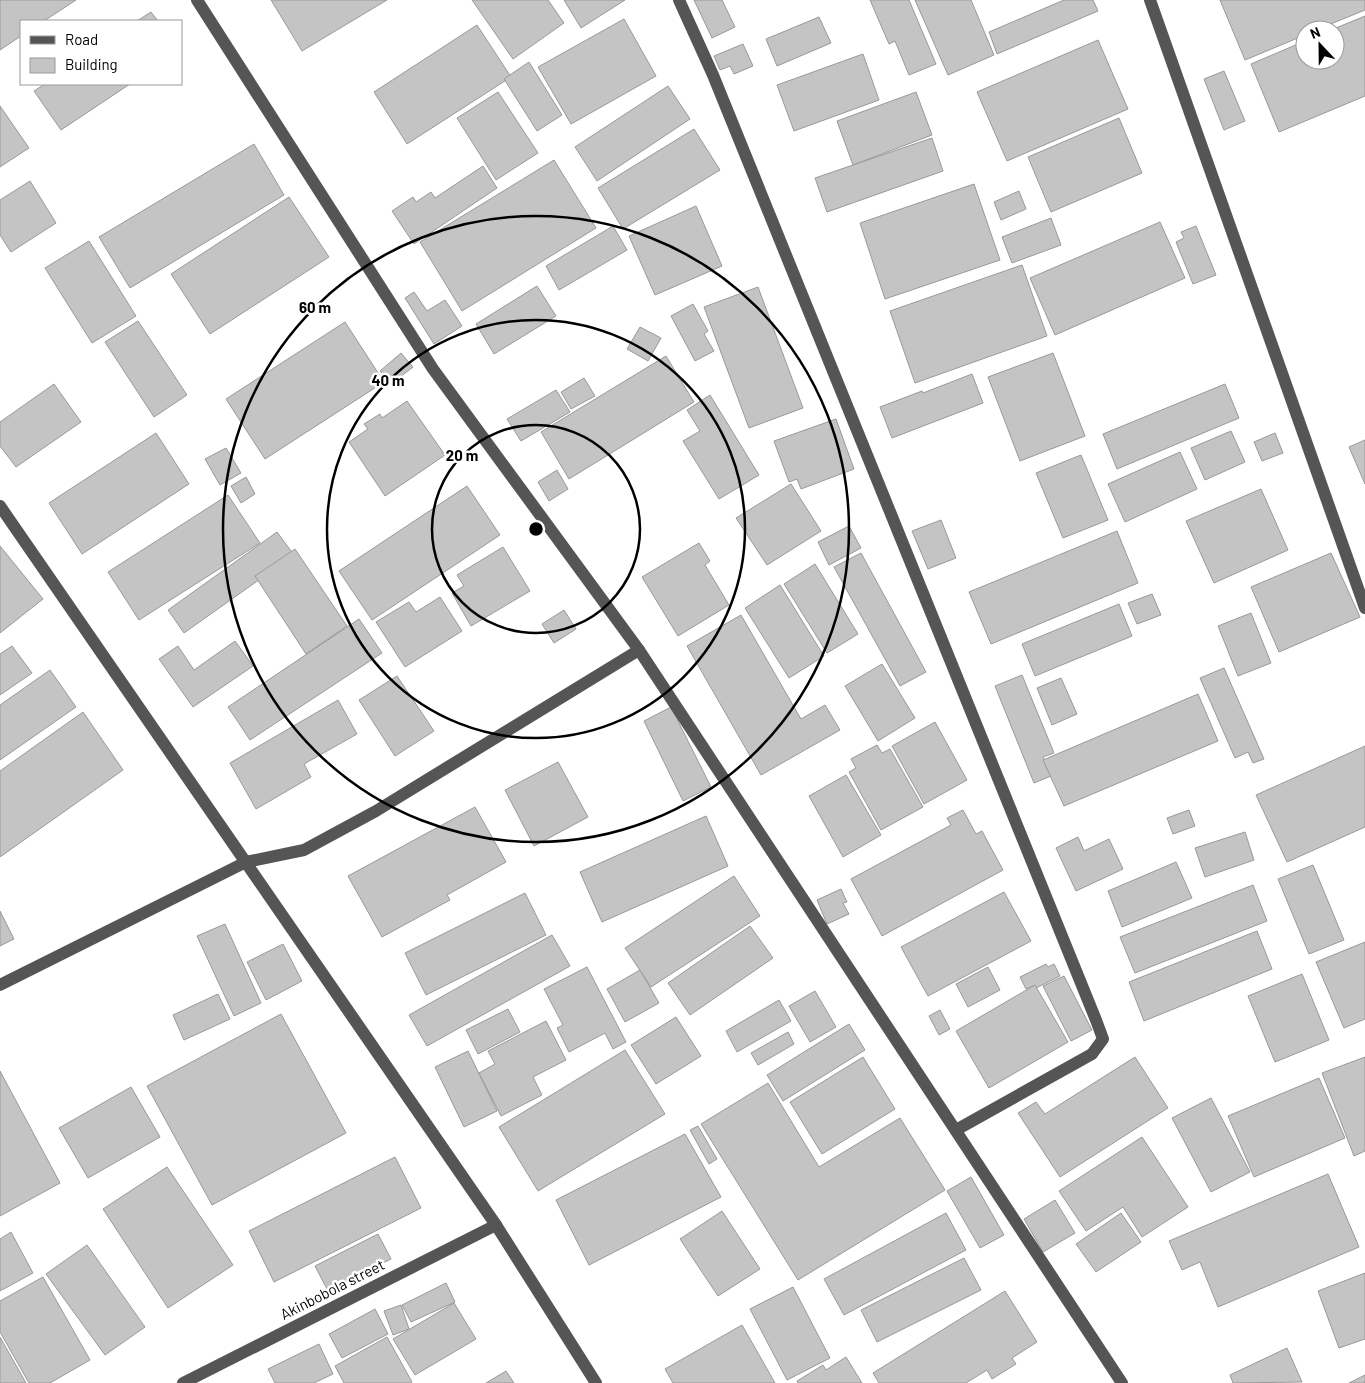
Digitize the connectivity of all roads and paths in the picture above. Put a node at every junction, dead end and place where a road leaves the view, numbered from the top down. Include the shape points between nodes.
1 (197, 0) edge
2 (679, 0) edge
3 (1150, 0) edge
4 (0, 506) edge
5 (1365, 608) edge
6 (639, 650) junction
7 (246, 862) junction
8 (0, 985) edge
9 (956, 1130) junction
10 (496, 1224) junction
11 (183, 1383) edge
12 (596, 1383) edge
13 (1122, 1383) edge

1 - 6 street via 433,369
2 - 9 street via 713,75 1102,1039 1092,1054
3 - 5 street
4 - 7 street
6 - 7 street via 376,811 304,850
6 - 9 street
7 - 8 street
7 - 10 street
9 - 13 street
10 - 11 street, Akinbobola street
10 - 12 street

